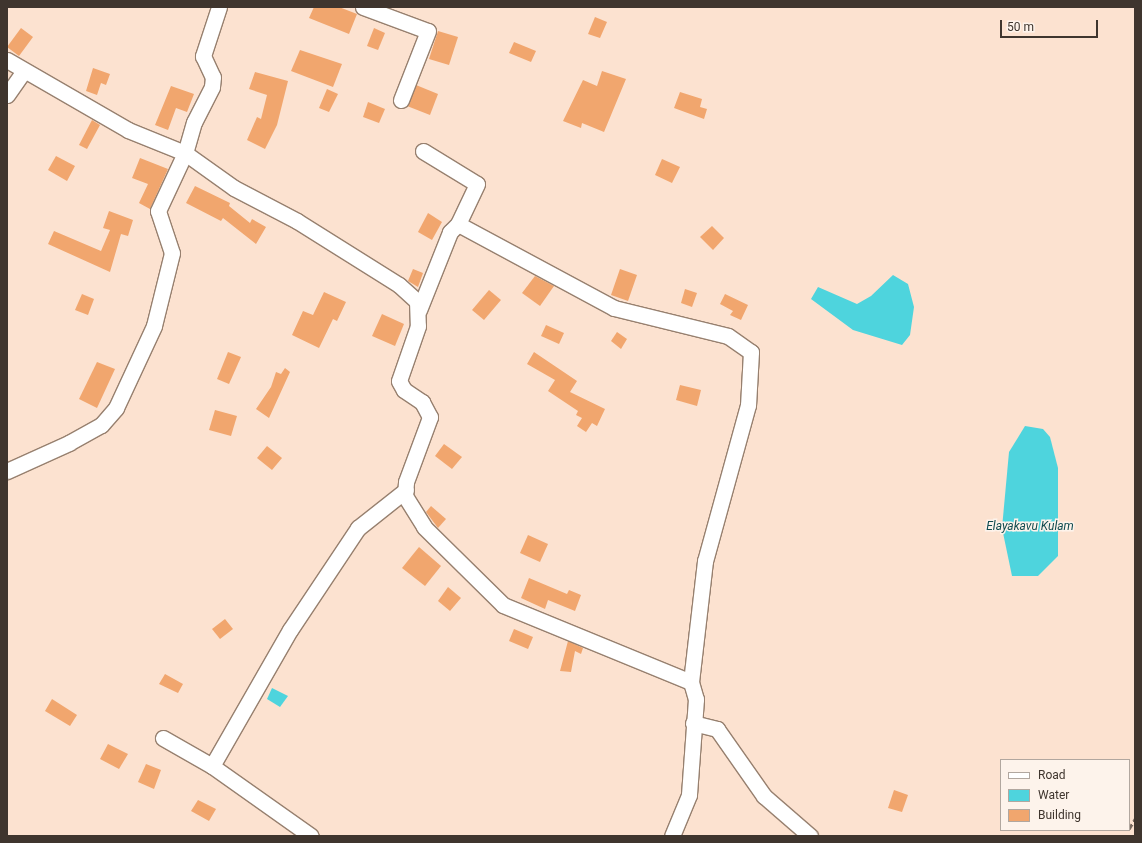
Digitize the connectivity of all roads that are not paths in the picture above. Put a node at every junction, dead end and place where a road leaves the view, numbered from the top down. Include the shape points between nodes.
1 (219, 7) edge
2 (363, 7) edge
3 (7, 60) edge
4 (24, 72) junction
5 (7, 95) edge
6 (401, 100) dead end
7 (423, 151) dead end
8 (185, 153) junction
9 (458, 224) junction
10 (419, 310) junction
11 (7, 471) edge
12 (406, 490) junction
13 (691, 682) junction
14 (693, 723) junction
15 (163, 738) dead end
16 (212, 766) junction
17 (311, 836) edge
18 (672, 836) edge
19 (810, 836) edge

1 - 8 street via 202,56 212,77 212,87 194,122
2 - 6 street via 428,31
3 - 4 street
4 - 5 street
4 - 8 street via 128,130
7 - 9 street via 477,184
8 - 10 street via 234,188 297,221 399,285 411,294
8 - 11 street via 158,211 172,253 154,326 116,408 100,425 69,443
9 - 10 street via 450,232
9 - 13 street via 614,308 728,336 751,352 748,405 705,561
10 - 12 street via 418,326 399,382 428,409 430,417
12 - 13 street via 412,510 424,527 503,604
12 - 16 street via 358,528 290,630
13 - 14 street via 696,699
14 - 18 street via 689,795
14 - 19 street via 717,729 764,796
15 - 16 street
16 - 17 street

